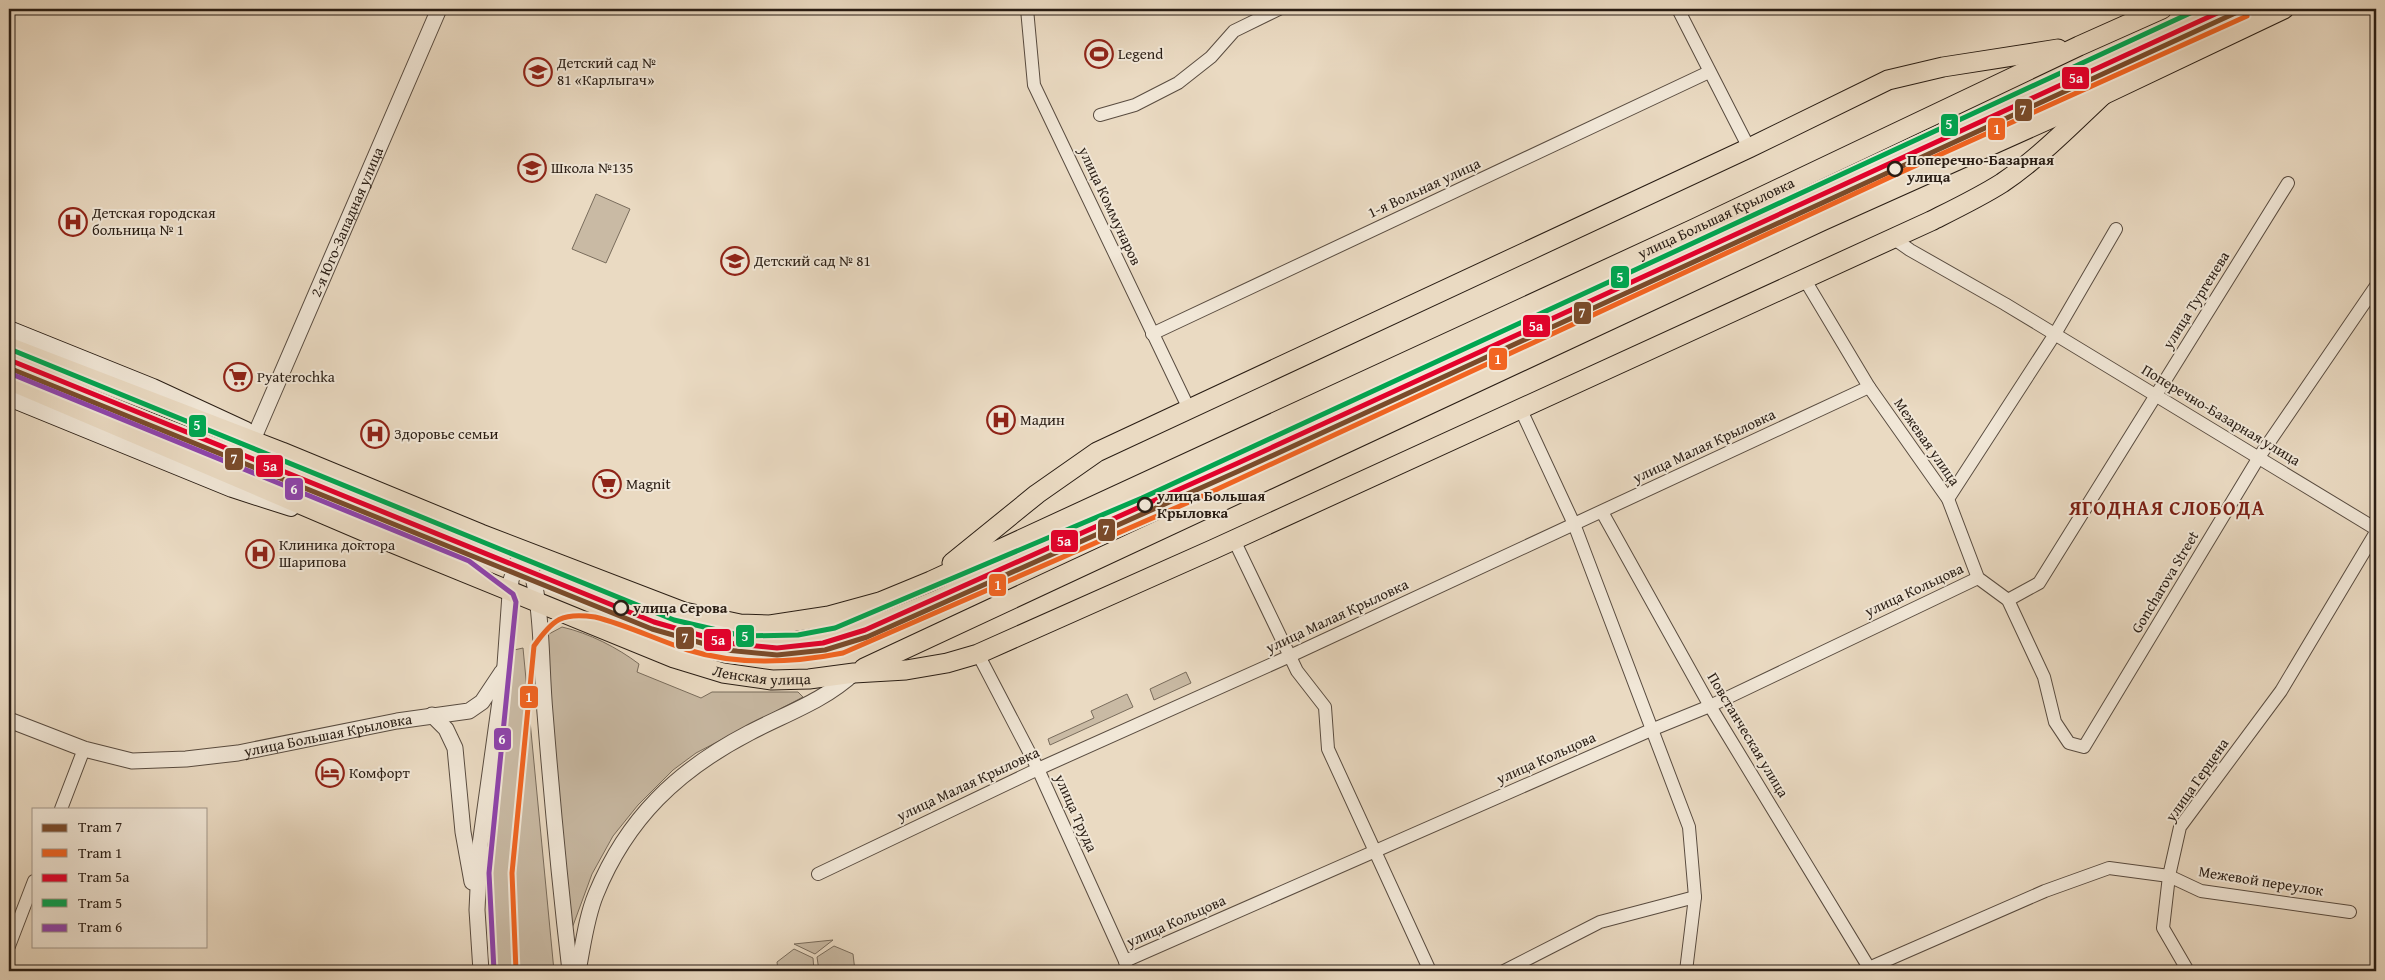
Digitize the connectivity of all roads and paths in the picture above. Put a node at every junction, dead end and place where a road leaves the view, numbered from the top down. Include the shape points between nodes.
1 (439, 9) edge
2 (1027, 9) edge
3 (1279, 9) edge
4 (1678, 9) edge
5 (2162, 9) edge
6 (2284, 9) edge
7 (2079, 46) junction
8 (1708, 72) junction
9 (2102, 95) junction
10 (1100, 115) dead end
11 (1749, 148) junction
12 (2288, 183) dead end
13 (2116, 229) dead end
14 (1893, 238) junction
15 (1805, 280) junction
16 (2376, 286) edge
17 (9, 329) edge
18 (1152, 334) junction
19 (2055, 334) junction
20 (9, 347) edge
21 (9, 380) edge
22 (1869, 387) junction
23 (2156, 395) junction
24 (9, 398) edge
25 (1189, 409) junction
26 (1521, 410) junction
27 (255, 435) junction
28 (282, 452) junction
29 (2259, 458) junction
30 (1948, 498) junction
31 (1602, 512) junction
32 (1574, 524) junction
33 (2376, 530) edge
34 (368, 533) junction
35 (1234, 540) junction
36 (526, 552) junction
37 (1978, 578) junction
38 (931, 580) junction
39 (509, 591) junction
40 (2008, 600) junction
41 (539, 603) junction
42 (978, 654) junction
43 (1290, 656) junction
44 (504, 671) junction
45 (854, 673) junction
46 (1710, 706) junction
47 (432, 715) junction
48 (9, 720) edge
49 (1651, 730) junction
50 (84, 749) junction
51 (1038, 769) junction
52 (61, 808) edge
53 (1374, 851) junction
54 (818, 874) dead end
55 (2169, 876) junction
56 (32, 886) edge
57 (1695, 897) junction
58 (476, 910) junction
59 (2350, 912) dead end
60 (9, 946) edge
61 (1126, 966) edge
62 (1867, 970) edge
63 (481, 971) edge
64 (570, 971) edge
65 (578, 971) edge
66 (1430, 971) edge
67 (1504, 971) edge
68 (1686, 971) edge
69 (2188, 971) edge

1 - 27 street, 2-я Юго-Западная улица
2 - 18 street, улица Коммунаров via 1034,85
3 - 10 street via 1234,31 1211,57 1178,83 1135,104
4 - 8 street
5 - 7 main road, улица Большая Крыловка
6 - 9 main road
7 - 11 main road via 1888,80
7 - 38 main road, улица Большая Крыловка via 1705,224
8 - 11 street
8 - 18 street, 1-я Вольная улица
9 - 14 main road via 2061,135 2002,183
9 - 45 main road via 1814,225
11 - 25 main road
12 - 23 street, улица Тургенева
13 - 19 street
14 - 15 main road
14 - 19 street, Поперечно-Базарная улица
15 - 22 street, Межевая улица
15 - 26 main road
16 - 29 street, Goncharova Street
17 - 27 main road via 153,387
18 - 25 street, улица Коммунаров
19 - 23 street, Поперечно-Базарная улица
19 - 30 street
20 - 28 main road
21 - 34 main road, Ленская улица
22 - 30 street, Межевая улица
22 - 31 street, улица Малая Крыловка
23 - 29 street, Поперечно-Базарная улица
23 - 40 street, улица Тургенева via 2039,582
24 - 34 main road via 232,489
25 - 38 main road via 1083,460
26 - 32 street
26 - 35 main road
27 - 28 main road
28 - 36 main road
29 - 33 street, Поперечно-Базарная улица
29 - 40 street, Goncharova Street via 2084,747 2068,743 2055,722 2044,677
30 - 37 street, Межевая улица
31 - 32 street, улица Малая Крыловка
31 - 46 street, Повстанческая улица
32 - 43 street, улица Малая Крыловка
32 - 49 street
33 - 55 street, улица Герцена via 2281,691 2180,827
34 - 39 main road, Ленская улица
35 - 42 main road
35 - 43 street
36 - 38 main road, улица Большая Крыловка via 684,612 740,624 770,626 829,616 880,602
36 - 39 street via 512,573
36 - 41 street
37 - 40 street
37 - 46 street, улица Кольцова
39 - 41 main road, Ленская улица
39 - 44 street
41 - 45 main road, Ленская улица via 674,658 723,673 772,680
41 - 64 street via 552,808
42 - 45 main road via 906,670
42 - 51 street, улица Труда
43 - 51 street, улица Малая Крыловка
43 - 53 street via 1296,671 1325,707 1328,749
44 - 47 street, улица Большая Крыловка via 482,702 469,711
44 - 58 street via 480,845
45 - 65 street via 830,693 750,732 691,768 645,812 617,850 596,894
46 - 49 street, улица Кольцова
46 - 62 street, Повстанческая улица
47 - 50 street, улица Большая Крыловка via 238,753 186,759 132,761
47 - 58 street via 446,729 455,748 463,832
48 - 50 street, улица Большая Крыловка
49 - 53 street, улица Кольцова
49 - 57 street via 1689,827
50 - 52 street
51 - 54 street, улица Малая Крыловка
51 - 61 street, улица Труда
53 - 61 street, улица Кольцова
53 - 66 street
55 - 59 street, Межевой переулок via 2200,891
55 - 62 street via 2109,868 2045,891
55 - 69 street via 2163,928
56 - 60 street
57 - 67 street via 1600,922
57 - 68 street
58 - 63 street

